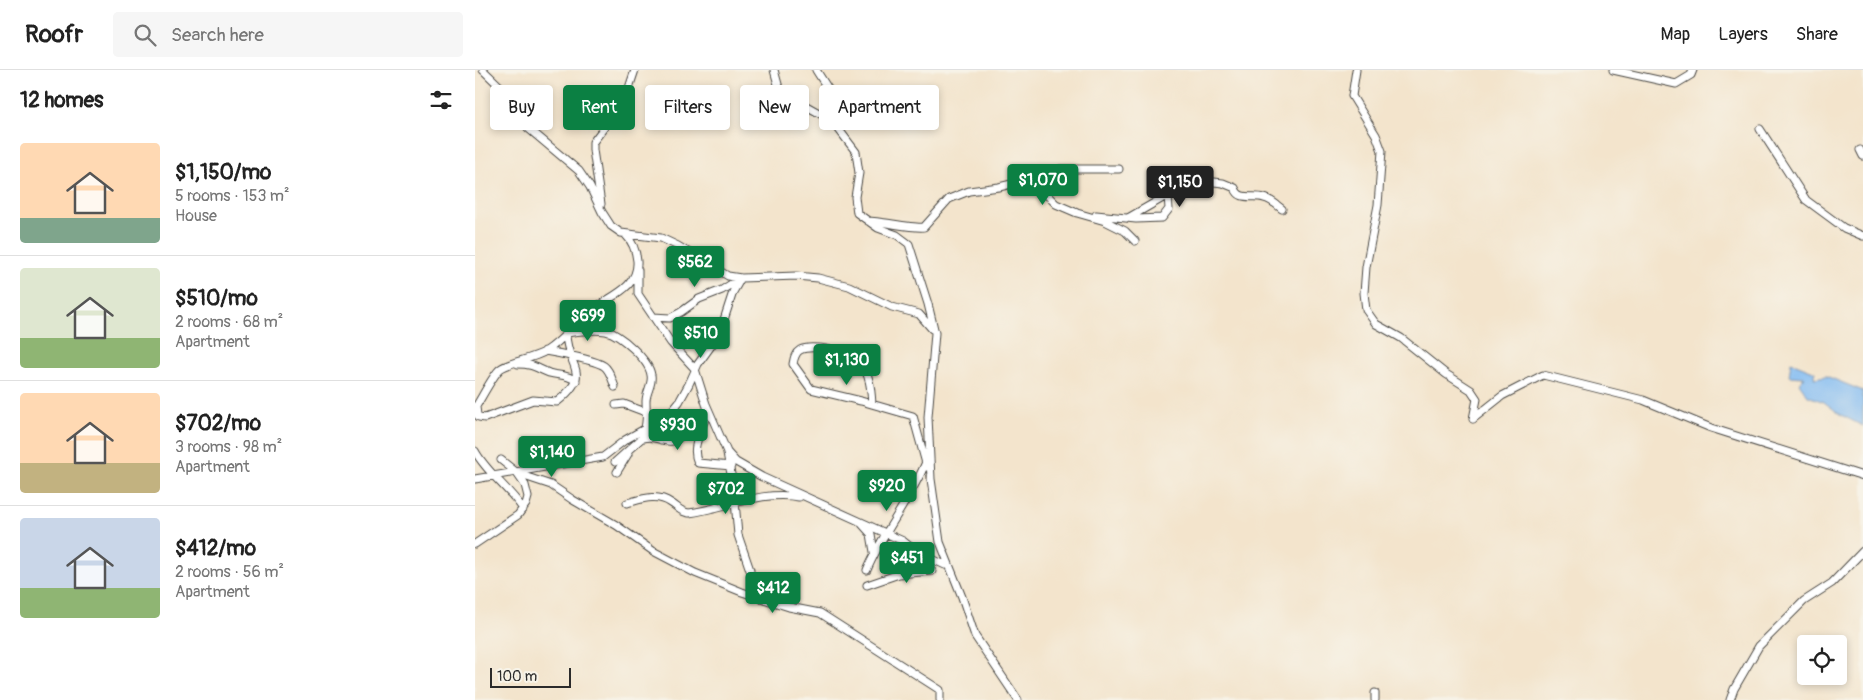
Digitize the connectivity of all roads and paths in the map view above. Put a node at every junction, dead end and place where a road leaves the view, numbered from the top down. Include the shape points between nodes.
1 (483, 70) edge
2 (635, 70) edge
3 (774, 70) edge
4 (816, 70) edge
5 (1356, 70) edge
6 (1613, 70) edge
7 (1693, 70) edge
8 (826, 85) edge
9 (819, 113) edge
10 (1760, 129) dead end
11 (839, 130) edge
12 (1119, 169) dead end
13 (1043, 190) junction
14 (1168, 195) junction
15 (1282, 209) dead end
16 (602, 212) junction
17 (1075, 212) junction
18 (1129, 218) junction
19 (866, 220) junction
20 (625, 234) junction
21 (1863, 236) edge
22 (1135, 241) dead end
23 (638, 270) junction
24 (741, 278) junction
25 (653, 316) junction
26 (935, 333) junction
27 (566, 334) junction
28 (545, 352) junction
29 (571, 357) junction
30 (510, 364) junction
31 (695, 369) junction
32 (576, 381) junction
33 (615, 387) dead end
34 (872, 404) junction
35 (616, 405) dead end
36 (475, 407) edge
37 (707, 407) junction
38 (647, 413) junction
39 (667, 416) junction
40 (704, 422) junction
41 (646, 428) junction
42 (681, 436) junction
43 (641, 439) junction
44 (661, 440) junction
45 (630, 449) junction
46 (475, 451) edge
47 (727, 452) junction
48 (501, 460) dead end
49 (615, 462) dead end
50 (926, 462) junction
51 (729, 466) junction
52 (744, 468) junction
53 (516, 472) junction
54 (617, 472) dead end
55 (495, 476) junction
56 (1863, 476) edge
57 (475, 479) edge
58 (931, 479) junction
59 (809, 499) junction
60 (736, 502) junction
61 (627, 503) dead end
62 (523, 509) junction
63 (858, 520) junction
64 (887, 534) junction
65 (475, 544) edge
66 (1863, 551) edge
67 (917, 552) junction
68 (874, 553) junction
69 (945, 564) dead end
70 (750, 570) dead end
71 (867, 570) dead end
72 (867, 585) dead end
73 (940, 700) edge
74 (1018, 700) edge
75 (1730, 700) edge

1 - 16 street via 516,102 529,128 579,171
2 - 16 street via 625,100 593,142
3 - 9 street via 779,88 785,94
4 - 8 street
5 - 56 street via 1352,96 1382,150 1378,205 1364,293 1366,310 1376,324 1401,338 1471,390 1477,399 1473,419 1502,396 1543,375 1643,400 1711,428
6 - 7 street via 1676,84 1691,75
10 - 21 street via 1806,200 1844,228
11 - 19 street via 856,152 859,172 855,197 857,213
12 - 13 street via 1051,171 1043,178
13 - 17 street via 1056,204
13 - 19 street via 1023,181 969,191 949,199 924,227
14 - 15 street via 1187,178 1223,183 1235,188 1244,198 1266,198
14 - 18 street
14 - 18 street via 1169,209 1162,218
16 - 20 street via 611,226
17 - 18 street
17 - 22 street via 1105,221 1125,231
19 - 26 street via 909,244
20 - 23 street via 636,252
20 - 24 street via 661,238 728,276
23 - 25 street via 638,294
23 - 27 street via 618,295 599,304
24 - 25 street via 722,290 699,298 670,318
24 - 26 street via 796,276 849,286 892,307 919,314
24 - 31 street via 719,335
25 - 31 street via 676,350
26 - 58 street via 928,417
27 - 28 street
27 - 29 street via 566,349
27 - 38 street via 605,331 625,342 639,355 649,367 652,379 646,401
28 - 29 street
28 - 30 street
29 - 32 street via 577,371
29 - 33 street via 605,366
30 - 32 street via 535,366
30 - 36 street via 500,369
31 - 37 street
31 - 39 street via 689,384
32 - 36 street via 557,402 533,400 485,418 477,415
34 - 34 street via 811,389 793,364 795,355 805,349 849,354 866,372
34 - 50 street via 913,416
35 - 38 street via 625,404
37 - 40 street
37 - 47 street
38 - 39 street
38 - 41 street
39 - 41 street
39 - 42 street
39 - 43 street
39 - 44 street
40 - 42 street
40 - 51 street via 695,458 698,463
41 - 43 street
41 - 53 street via 603,456
42 - 44 street via 671,441
43 - 44 street via 651,436
43 - 45 street
45 - 49 street
45 - 54 street
46 - 55 street
47 - 51 street
47 - 52 street
48 - 53 street
50 - 58 street
50 - 64 street
51 - 52 street
51 - 60 street
52 - 59 street
53 - 55 street
53 - 62 street via 527,491
53 - 73 street via 551,485 653,550 695,572 742,592 820,613 940,690
55 - 57 street
55 - 62 street
58 - 74 street via 940,542 975,636
59 - 60 street via 780,495
59 - 63 street
60 - 61 street via 689,513 657,498
60 - 70 street via 738,535
62 - 65 street
63 - 64 street
63 - 68 street via 871,534
64 - 67 street
64 - 68 street
66 - 75 street via 1832,582 1804,601 1759,646
67 - 69 street
67 - 72 street via 932,571 899,574
68 - 71 street

